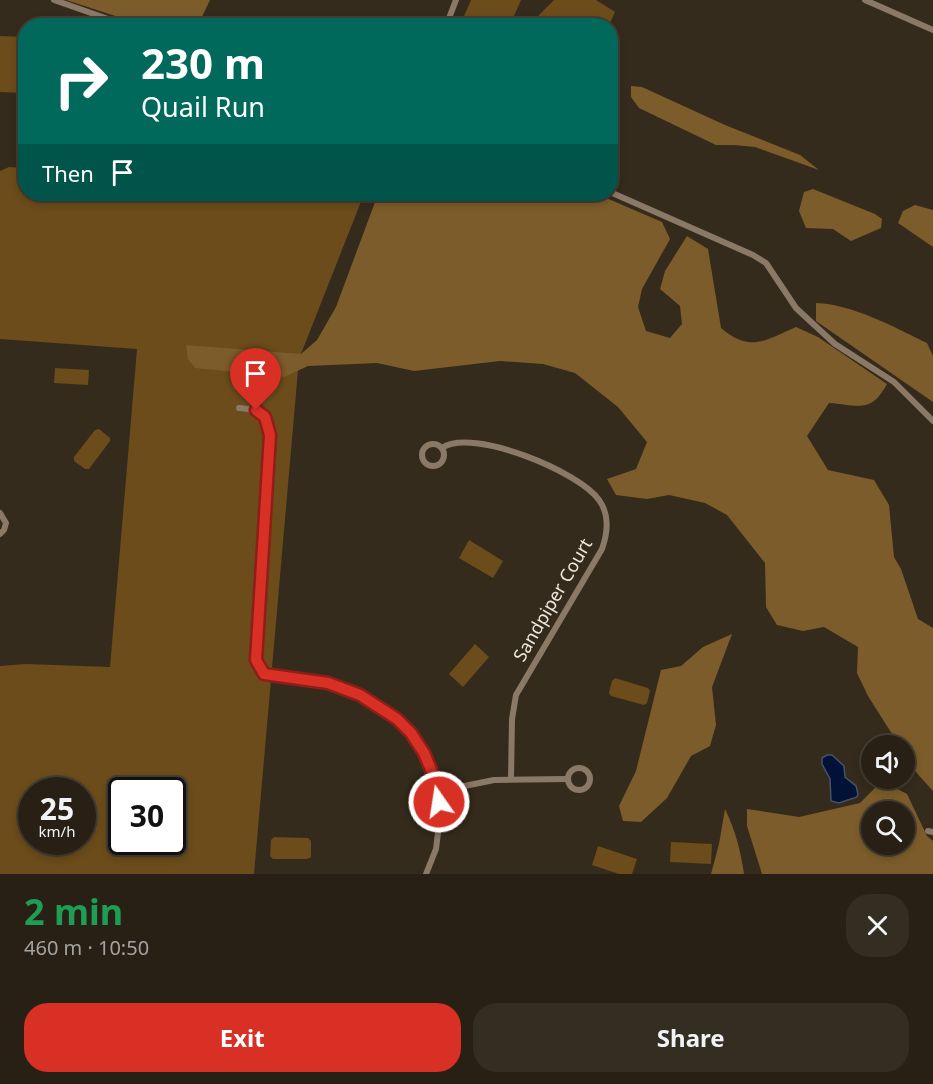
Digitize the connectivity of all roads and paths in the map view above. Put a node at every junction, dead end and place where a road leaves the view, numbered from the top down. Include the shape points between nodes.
1 (54, 0) edge
2 (456, 0) edge
3 (865, 0) edge
4 (105, 18) edge
5 (449, 18) edge
6 (933, 30) edge
7 (618, 196) edge
8 (239, 408) dead end
9 (933, 421) edge
10 (442, 448) dead end
11 (0, 513) edge
12 (0, 534) edge
13 (511, 779) junction
14 (567, 779) dead end
15 (440, 791) junction
16 (426, 874) edge

1 - 4 street
2 - 5 street
3 - 6 street
7 - 9 street via 766,263 796,308 835,344 894,382
8 - 15 street via 256,410 265,417 270,435 256,660 264,674 328,683 360,695 397,719 424,753
10 - 13 street, Sandpiper Court via 462,443 490,446 531,458 590,489 606,515 607,536 602,549 516,695
11 - 12 street via 6,523
13 - 14 street
13 - 15 street
15 - 16 street via 436,849

